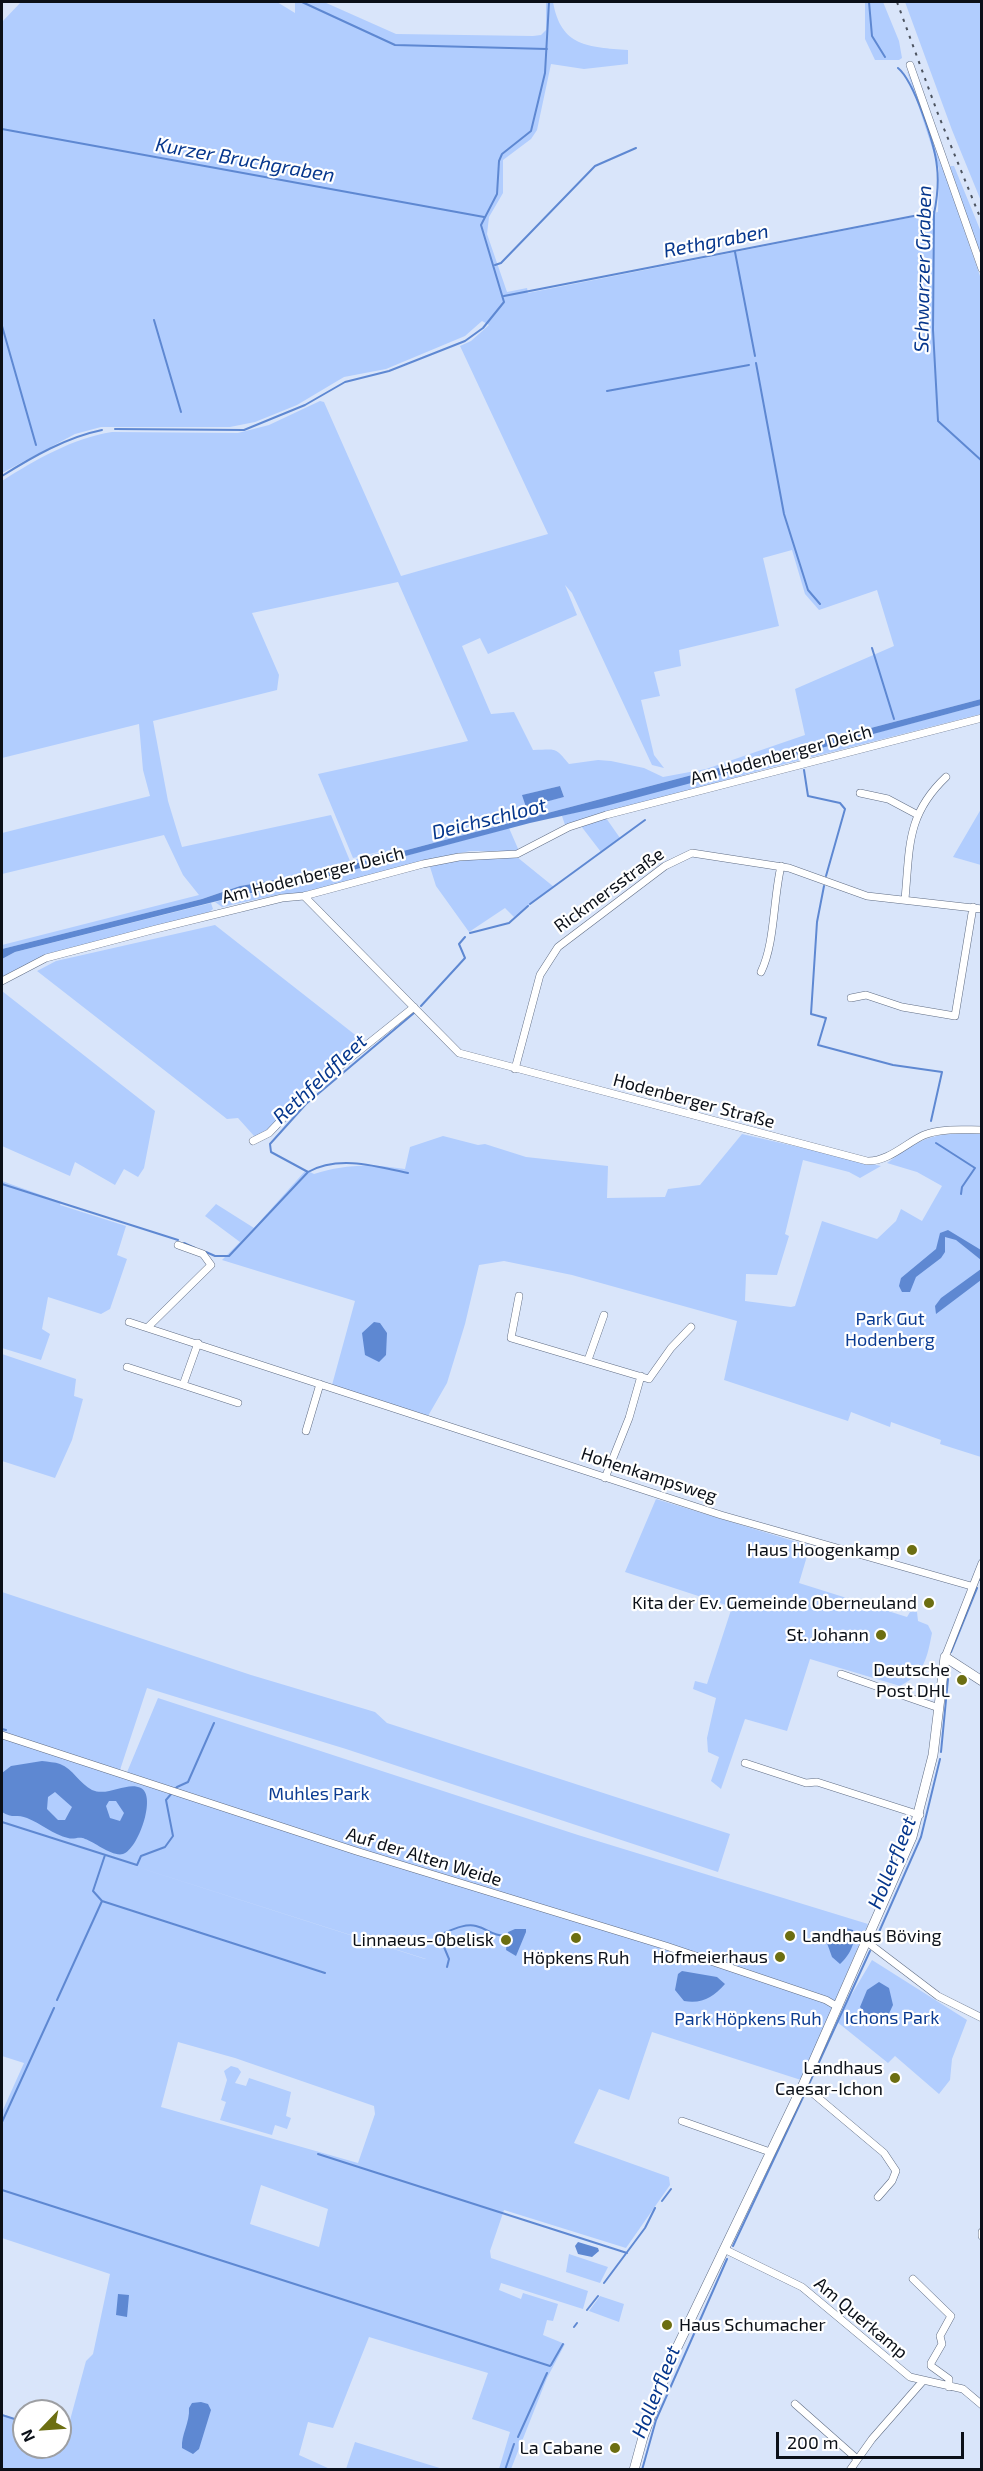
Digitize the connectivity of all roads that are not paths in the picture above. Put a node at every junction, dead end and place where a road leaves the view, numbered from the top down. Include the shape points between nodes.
1 (910, 65) dead end
2 (981, 269) edge
3 (981, 718) edge
4 (946, 777) dead end
5 (860, 793) dead end
6 (918, 815) junction
7 (781, 866) junction
8 (304, 896) junction
9 (905, 898) junction
10 (973, 908) junction
11 (981, 909) edge
12 (760, 972) dead end
13 (2, 981) edge
14 (851, 998) dead end
15 (414, 1007) junction
16 (515, 1069) junction
17 (981, 1130) edge
18 (253, 1141) dead end
19 (178, 1245) dead end
20 (519, 1296) dead end
21 (604, 1315) dead end
22 (129, 1322) dead end
23 (148, 1327) junction
24 (691, 1327) dead end
25 (198, 1343) junction
26 (588, 1360) junction
27 (127, 1366) dead end
28 (641, 1377) junction
29 (320, 1384) junction
30 (183, 1385) junction
31 (238, 1403) dead end
32 (306, 1431) dead end
33 (605, 1478) junction
34 (981, 1563) edge
35 (971, 1586) junction
36 (945, 1657) junction
37 (841, 1674) dead end
38 (981, 1681) edge
39 (939, 1708) junction
40 (2, 1735) edge
41 (745, 1763) dead end
42 (920, 1815) junction
43 (867, 1942) junction
44 (838, 2007) junction
45 (981, 2018) edge
46 (803, 2085) junction
47 (682, 2121) dead end
48 (770, 2152) junction
49 (878, 2197) dead end
50 (724, 2249) junction
51 (913, 2279) dead end
52 (922, 2382) junction
53 (949, 2387) junction
54 (795, 2403) dead end
55 (981, 2405) edge
56 (856, 2458) junction
57 (634, 2469) edge
58 (850, 2469) edge

1 - 2 street
3 - 8 street, Am Hodenberger Deich via 606,815 569,827 518,854 459,856
4 - 6 street
5 - 6 street via 888,799
6 - 9 street via 912,825
7 - 9 street, Rickmersstraße via 867,896
7 - 12 street via 769,956
7 - 16 street, Rickmersstraße via 692,853 664,866 573,934 558,947 540,975
8 - 13 street, Am Hodenberger Deich via 46,958
8 - 15 street, Hodenberger Straße
9 - 10 street, Rickmersstraße
10 - 11 street, Rickmersstraße
10 - 14 street via 955,1016 902,1007 866,995
15 - 16 street, Hodenberger Straße via 459,1053
15 - 18 street via 309,1091 269,1133
16 - 17 street, Hodenberger Straße via 867,1161 883,1158 939,1131
19 - 23 street via 203,1254 211,1264
20 - 26 street via 511,1338
21 - 26 street
22 - 23 street, Hohenkampsweg
23 - 25 street, Hohenkampsweg
24 - 28 street via 649,1379
25 - 29 street, Hohenkampsweg
25 - 30 street
26 - 28 street
27 - 30 street
28 - 33 street
29 - 32 street
29 - 33 street, Hohenkampsweg
30 - 31 street
33 - 35 street, Hohenkampsweg via 749,1524
34 - 35 street
35 - 36 street
36 - 38 street
36 - 39 street
37 - 39 street
39 - 42 street
40 - 44 street, Auf der Alten Weide via 356,1851 680,1951
41 - 42 street
42 - 43 street
43 - 44 street
43 - 45 street via 938,1996
44 - 46 street
46 - 48 street
46 - 49 street via 884,2153 896,2171
47 - 48 street
48 - 50 street
50 - 52 street, Am Querkamp via 802,2287 893,2364
50 - 57 street via 672,2360
51 - 53 street, Am Querkamp via 951,2316 931,2363 949,2379
52 - 53 street, Am Querkamp
52 - 56 street
53 - 55 street, Am Querkamp via 967,2391
54 - 56 street
56 - 58 street

